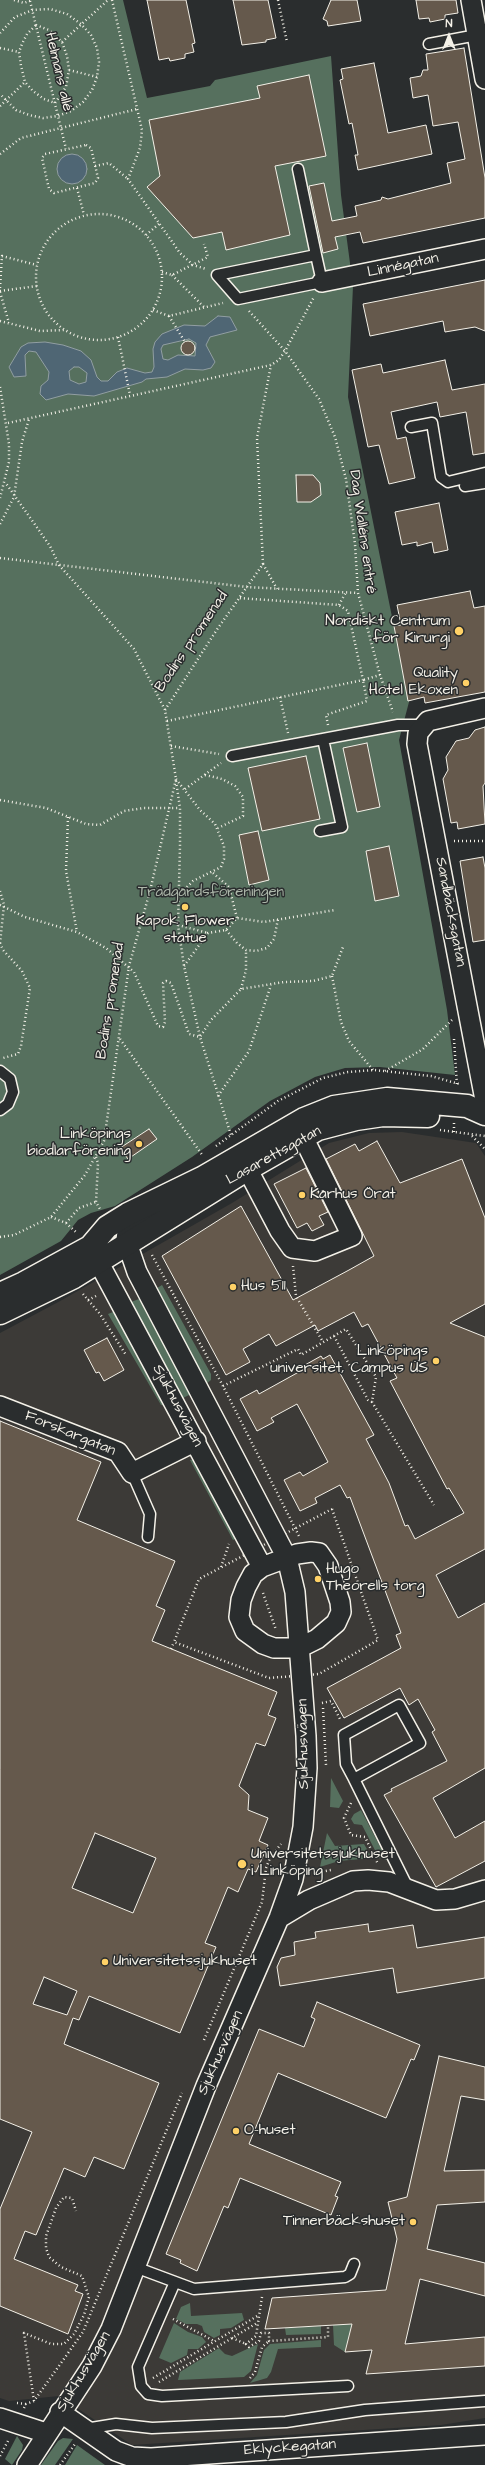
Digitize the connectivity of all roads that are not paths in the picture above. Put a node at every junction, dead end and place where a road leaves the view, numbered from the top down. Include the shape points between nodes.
1 (471, 0) edge
2 (477, 35) junction
3 (429, 44) dead end
4 (485, 79) edge
5 (298, 169) dead end
6 (485, 249) edge
7 (316, 255) junction
8 (322, 282) junction
9 (411, 427) dead end
10 (485, 473) edge
11 (485, 483) edge
12 (465, 486) dead end
13 (485, 708) edge
14 (422, 725) junction
15 (326, 738) junction
16 (232, 756) road end
17 (320, 831) dead end
18 (0, 1071) edge
19 (485, 1100) edge
20 (0, 1110) edge
21 (485, 1114) edge
22 (303, 1137) junction
23 (244, 1162) junction
24 (202, 1178) junction
25 (127, 1245) junction
26 (89, 1248) junction
27 (0, 1294) edge
28 (0, 1313) edge
29 (0, 1406) edge
30 (196, 1441) junction
31 (132, 1473) junction
32 (148, 1537) dead end
33 (287, 1558) junction
34 (262, 1567) junction
35 (291, 1648) junction
36 (354, 1779) junction
37 (410, 1890) junction
38 (485, 1890) edge
39 (279, 1918) junction
40 (354, 2264) dead end
41 (136, 2267) junction
42 (175, 2282) junction
43 (348, 2386) dead end
44 (485, 2401) edge
45 (60, 2412) junction
46 (8, 2425) edge
47 (85, 2429) junction
48 (46, 2434) junction
49 (485, 2435) edge
50 (27, 2465) edge

1 - 2 street
2 - 3 lane
2 - 4 street
5 - 7 lane
6 - 8 street, Linnégatan
7 - 8 lane
7 - 8 lane via 217,274 238,299
9 - 10 lane via 432,423 441,477 448,482
11 - 12 lane
13 - 14 street via 439,717
14 - 15 lane via 398,725
14 - 19 street, Sandbäcksgatan via 417,744
15 - 16 lane
15 - 17 lane via 342,827
18 - 20 lane via 10,1079 13,1092 8,1104
21 - 22 main road, Lasarettsgatan via 465,1118 383,1115 318,1129
21 - 23 main road, Lasarettsgatan via 467,1106 448,1104 387,1100 356,1102 334,1107 304,1119
22 - 23 main road, Lasarettsgatan
22 - 23 street via 352,1236 335,1244 315,1251 292,1248 280,1231
23 - 24 main road, Lasarettsgatan
23 - 25 main road, Lasarettsgatan
24 - 25 street, Lasarettsgatan via 130,1227 127,1232
24 - 26 main road, Lasarettsgatan via 107,1227
25 - 26 main road, Lasarettsgatan
25 - 33 street, Sjukhusvägen via 137,1272
26 - 27 main road, Lasarettsgatan
26 - 28 main road, Lasarettsgatan via 63,1284
26 - 30 street, Sjukhusvägen
29 - 31 street, Forskargatan via 118,1452
30 - 31 street
30 - 34 street, Sjukhusvägen
31 - 32 lane via 150,1514
33 - 34 street
33 - 35 street, Sjukhusvägen via 294,1592
33 - 35 street via 305,1553 319,1554 328,1566 340,1602 336,1623 312,1642
34 - 35 street via 253,1574 240,1600 239,1617 246,1631 263,1644
35 - 39 street, Sjukhusvägen via 306,1736 306,1799 293,1879
36 - 36 lane via 420,1743 399,1705 344,1735 346,1764
36 - 37 lane
37 - 38 street via 436,1900 455,1899
37 - 39 street via 389,1882 353,1881 309,1900
39 - 41 street, Sjukhusvägen via 206,2086
40 - 42 lane via 350,2274 345,2277 194,2289
41 - 42 lane
41 - 45 street, Sjukhusvägen via 111,2329 92,2366
42 - 43 lane via 138,2367 141,2386 148,2394 162,2396
44 - 47 lane via 365,2410 286,2422 152,2428 116,2424
45 - 47 street, Eklyckegatan
45 - 48 street, Sjukhusvägen
46 - 48 street
47 - 49 street, Eklyckegatan via 116,2451 132,2457 151,2458
48 - 50 street, Sjukhusvägen

